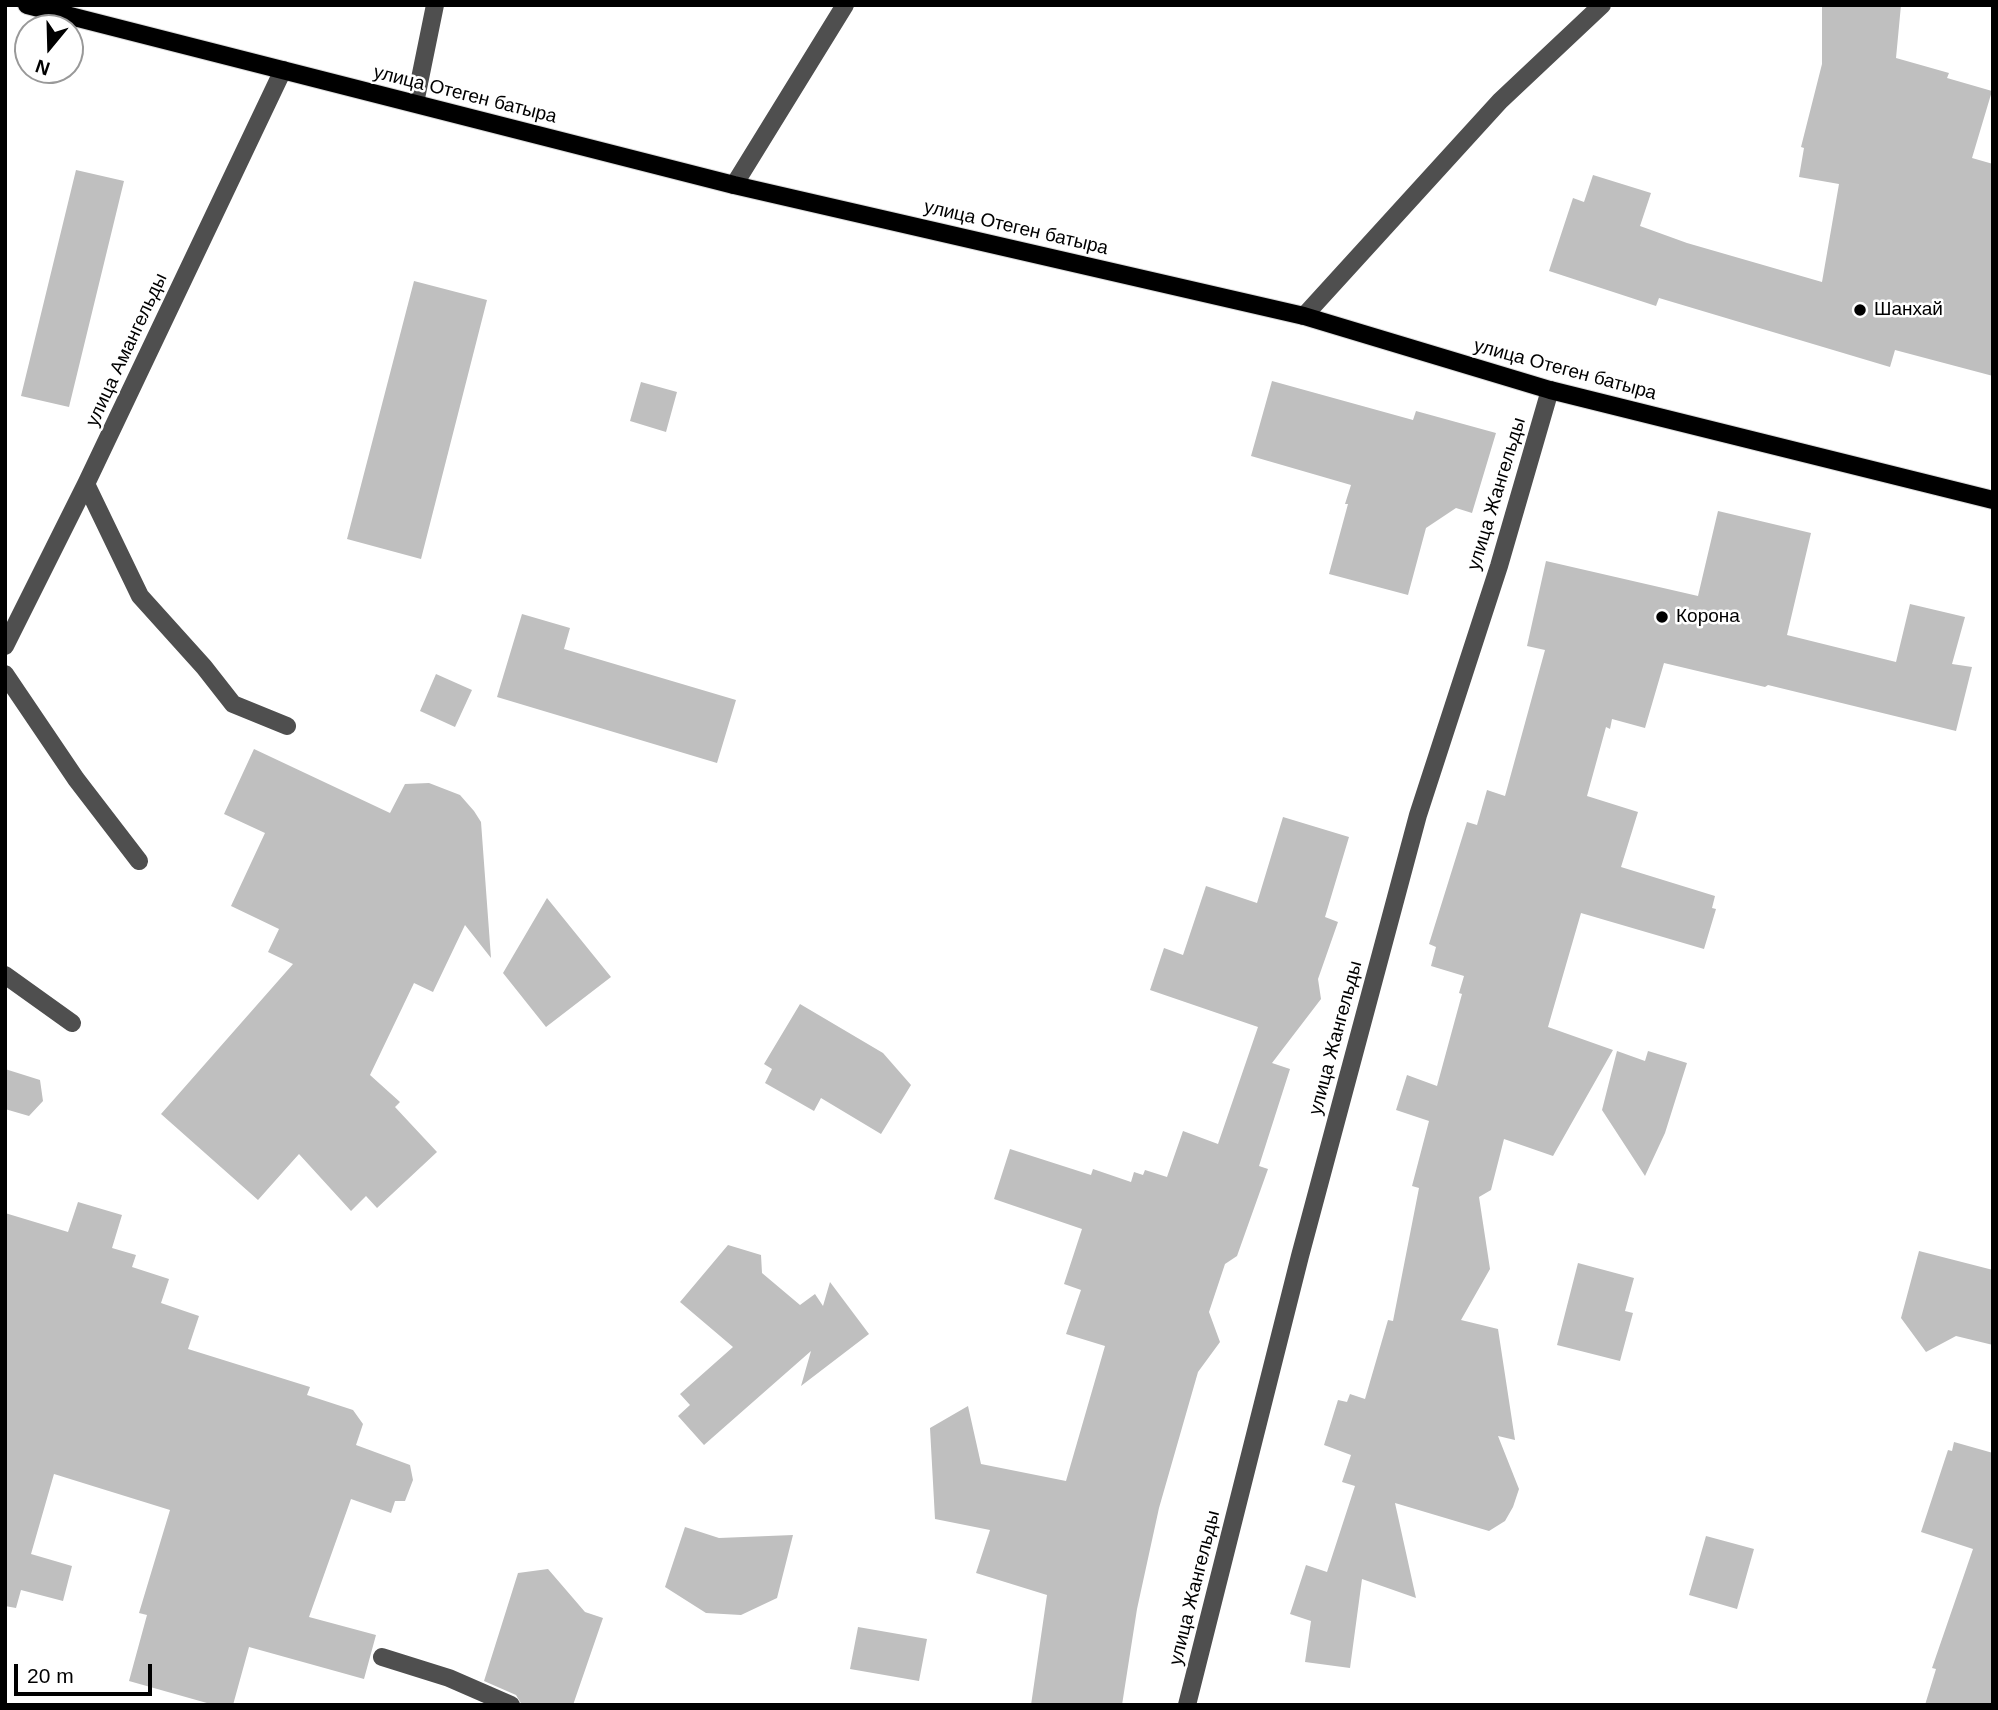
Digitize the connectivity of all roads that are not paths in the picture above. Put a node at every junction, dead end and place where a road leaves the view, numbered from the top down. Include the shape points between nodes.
1 (27, 5) edge
2 (435, 5) edge
3 (845, 5) edge
4 (1602, 5) edge
5 (283, 70) junction
6 (415, 103) junction
7 (734, 185) junction
8 (1304, 316) junction
9 (1550, 390) junction
10 (86, 484) junction
11 (1993, 500) edge
12 (5, 646) edge
13 (5, 674) edge
14 (288, 726) dead end
15 (139, 861) dead end
16 (5, 975) edge
17 (72, 1023) dead end
18 (382, 1657) dead end
19 (511, 1705) edge
20 (1187, 1705) edge

1 - 5 main road, улица Отеген батыра
2 - 6 street
3 - 7 street
4 - 8 street via 1500,102
5 - 6 main road, улица Отеген батыра
5 - 10 street, улица Амангельды
6 - 7 main road, улица Отеген батыра
7 - 8 main road, улица Отеген батыра
8 - 9 main road, улица Отеген батыра
9 - 11 main road, улица Отеген батыра
9 - 20 street, улица Жангельды via 1499,566 1418,814
10 - 12 street, улица Амангельды
10 - 14 street via 140,596 233,704
13 - 15 street
16 - 17 street
18 - 19 street via 449,1678

